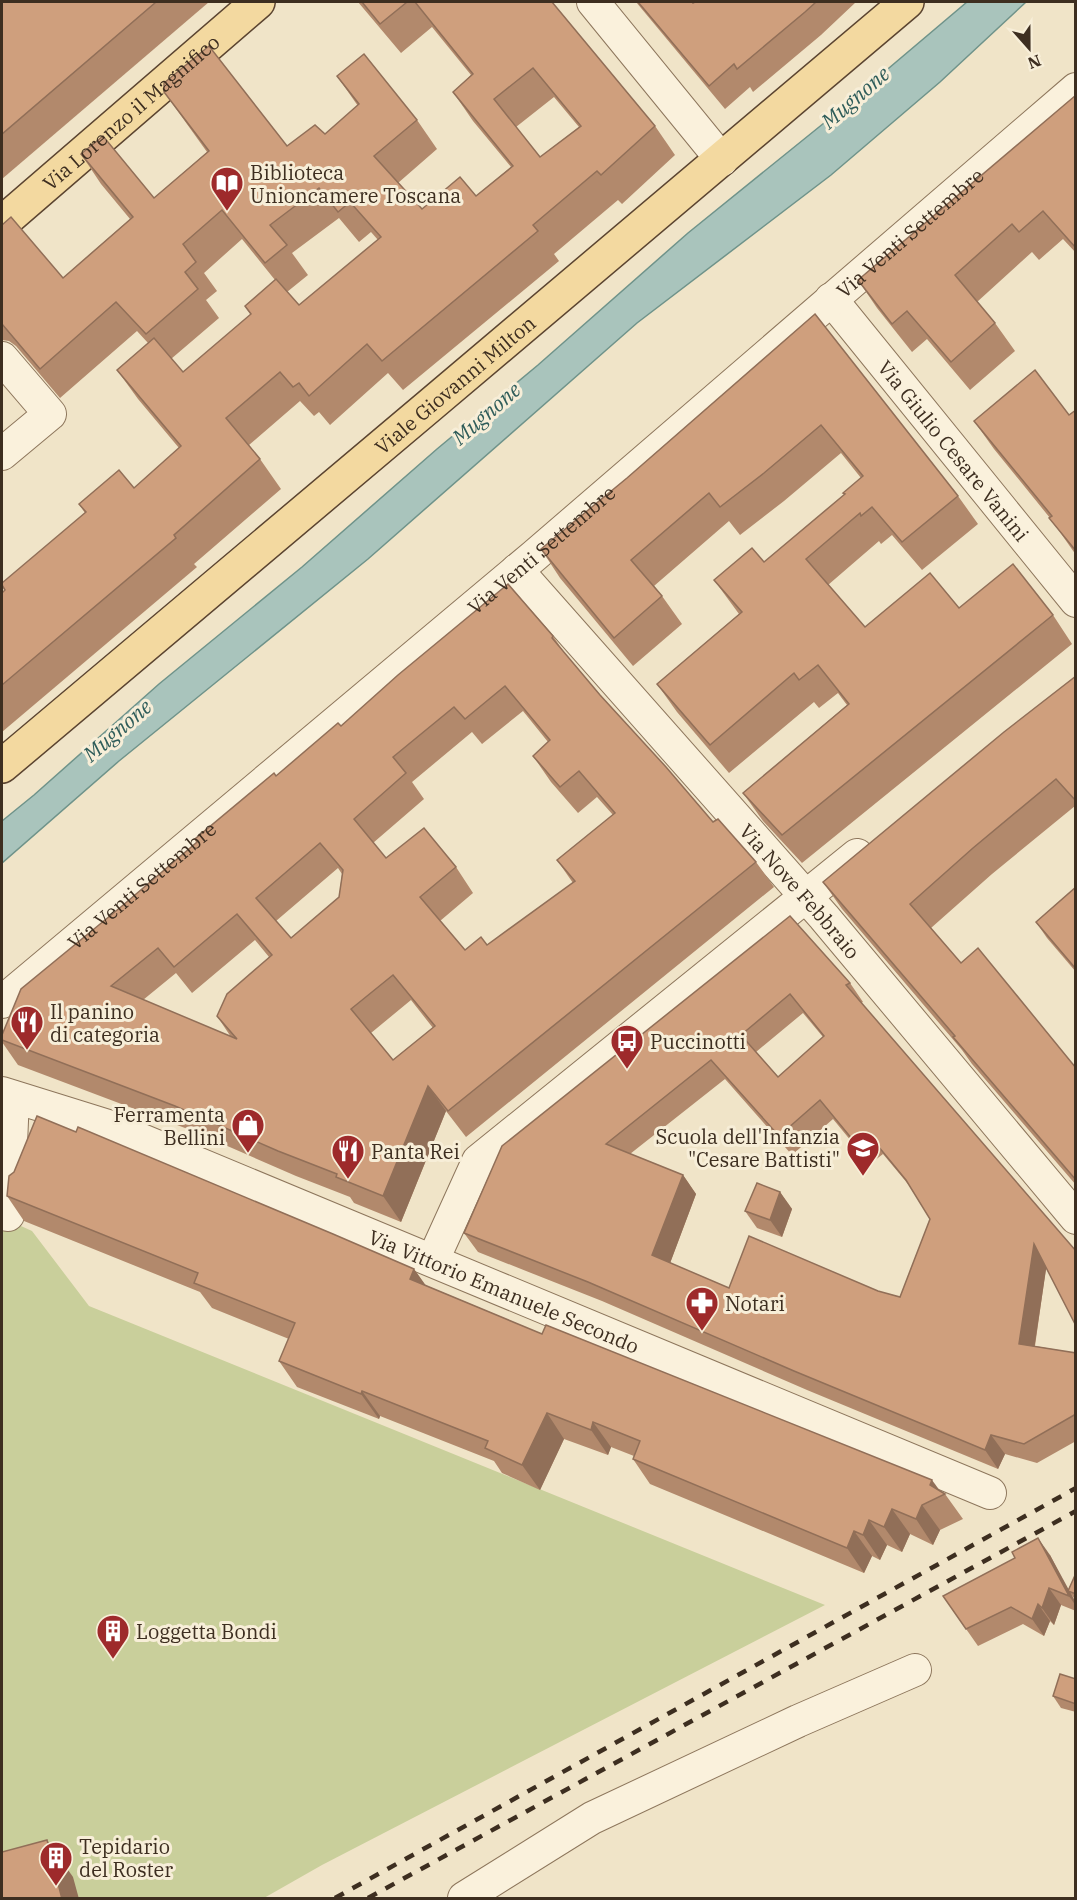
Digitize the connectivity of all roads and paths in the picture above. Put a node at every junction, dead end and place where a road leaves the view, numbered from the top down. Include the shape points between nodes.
1 (258, 2) edge
2 (593, 2) edge
3 (907, 2) edge
4 (1076, 89) edge
5 (722, 160) junction
6 (2, 223) edge
7 (831, 299) junction
8 (2, 358) edge
9 (2, 454) edge
10 (517, 570) junction
11 (1076, 602) edge
12 (2, 766) edge
13 (880, 836) edge
14 (806, 896) junction
15 (2, 1002) edge
16 (5, 1094) edge
17 (8, 1215) edge
18 (1076, 1218) edge
19 (433, 1260) junction
20 (990, 1493) dead end
21 (915, 1670) dead end
22 (464, 1899) edge

1 - 6 main road, Via Lorenzo il Magnifico
2 - 5 street
3 - 5 main road, Viale Giovanni Milton
4 - 7 street, Via Venti Settembre
5 - 12 main road, Viale Giovanni Milton
7 - 10 street, Via Venti Settembre
7 - 11 street, Via Giulio Cesare Vanini
8 - 9 street via 50,414
10 - 14 street, Via Nove Febbraio
10 - 15 street, Via Venti Settembre
13 - 14 street
14 - 18 street, Via Nove Febbraio
14 - 19 street via 478,1161
16 - 17 street, Via Vittorio Emanuele Secondo
16 - 19 street, Via Vittorio Emanuele Secondo via 108,1126
19 - 20 street, Via Vittorio Emanuele Secondo
21 - 22 street via 592,1818

